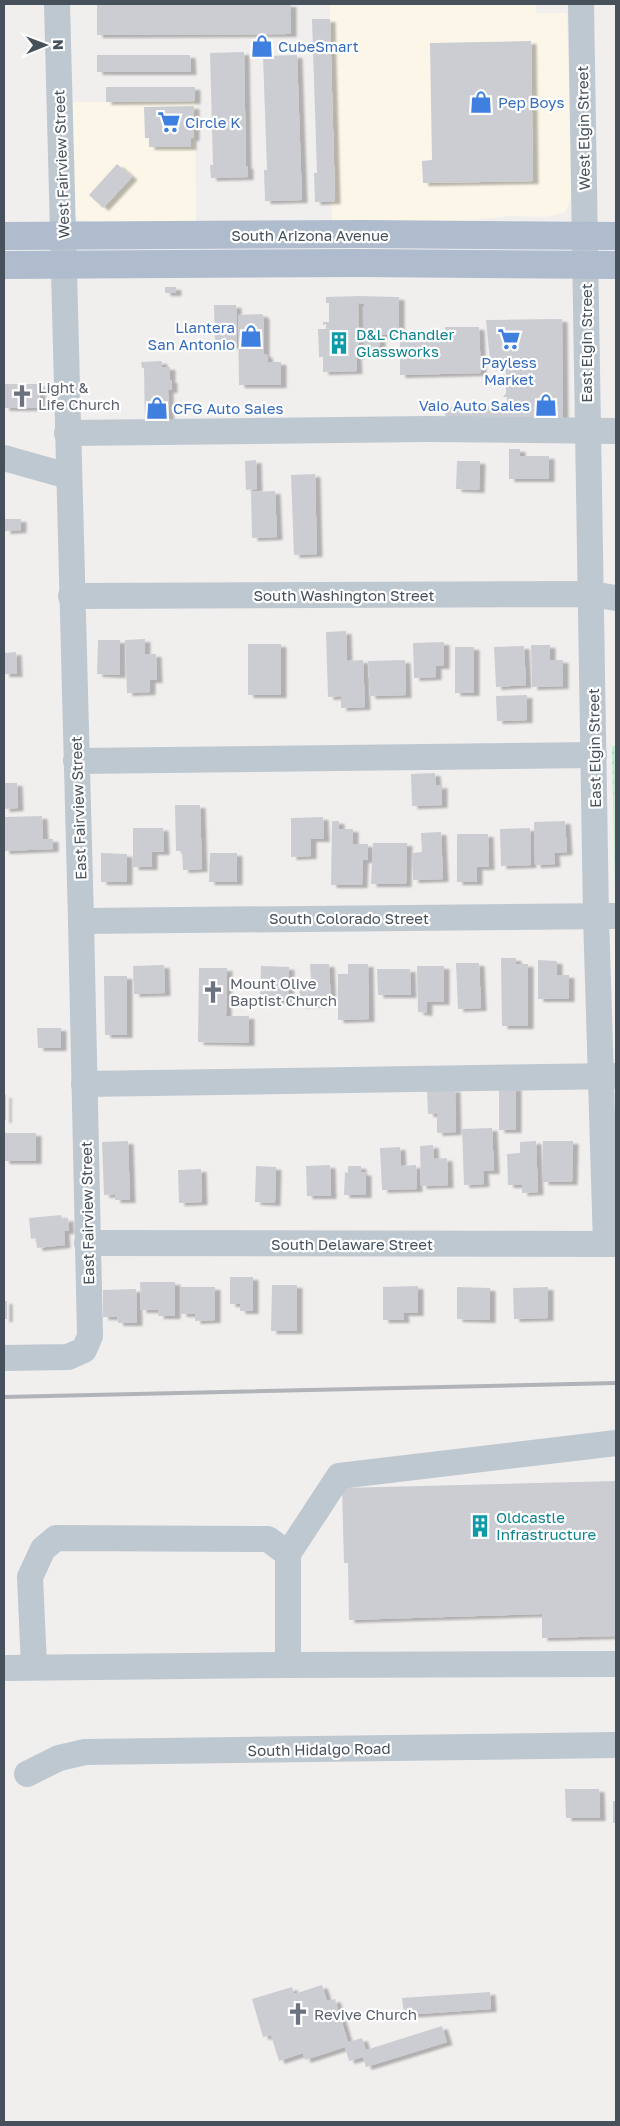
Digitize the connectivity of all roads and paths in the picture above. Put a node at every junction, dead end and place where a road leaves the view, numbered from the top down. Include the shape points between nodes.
1 (57, 4) edge
2 (580, 4) edge
3 (4, 236) edge
4 (63, 236) junction
5 (616, 236) edge
6 (585, 250) junction
7 (63, 265) junction
8 (616, 265) edge
9 (4, 266) edge
10 (587, 431) junction
11 (616, 431) edge
12 (67, 433) junction
13 (4, 458) edge
14 (68, 476) junction
15 (591, 594) junction
16 (71, 596) junction
17 (616, 598) edge
18 (594, 755) junction
19 (76, 761) junction
20 (606, 916) edge
21 (81, 921) junction
22 (609, 1076) edge
23 (84, 1084) junction
24 (87, 1243) junction
25 (611, 1244) edge
26 (4, 1358) edge
27 (616, 1443) edge
28 (288, 1554) junction
29 (616, 1664) edge
30 (288, 1665) junction
31 (34, 1667) junction
32 (4, 1668) edge
33 (616, 1745) edge
34 (26, 1774) dead end

1 - 4 street, West Fairview Street
2 - 6 street, West Elgin Street
3 - 4 main road, South Arizona Avenue
4 - 6 main road, South Arizona Avenue via 362,234
4 - 7 street, West Fairview Street
5 - 6 main road, South Arizona Avenue
6 - 7 main road, South Arizona Avenue
6 - 8 main road, South Arizona Avenue
6 - 10 street, East Elgin Street
7 - 9 main road, South Arizona Avenue
7 - 12 street, East Fairview Street
10 - 11 street
10 - 12 street via 428,429
10 - 15 street, East Elgin Street
12 - 14 street, East Fairview Street
13 - 14 street
14 - 16 street, East Fairview Street
15 - 16 street, South Washington Street
15 - 17 street, South Washington Street
15 - 18 street, East Elgin Street
16 - 19 street, East Fairview Street
18 - 19 street
18 - 20 street, East Elgin Street
19 - 21 street, East Fairview Street
20 - 21 street, South Colorado Street
20 - 22 street, East Elgin Street
21 - 23 street, East Fairview Street
22 - 23 street
22 - 25 street, East Elgin Street
23 - 24 street, East Fairview Street
24 - 25 street, South Delaware Street
24 - 26 street, East Fairview Street via 90,1336 84,1350 68,1357
27 - 28 street via 339,1476
28 - 30 street
28 - 31 street via 268,1539 56,1538 43,1549 30,1577
29 - 30 street
30 - 31 street
31 - 32 street
33 - 34 street, South Hidalgo Road via 85,1752 59,1758

